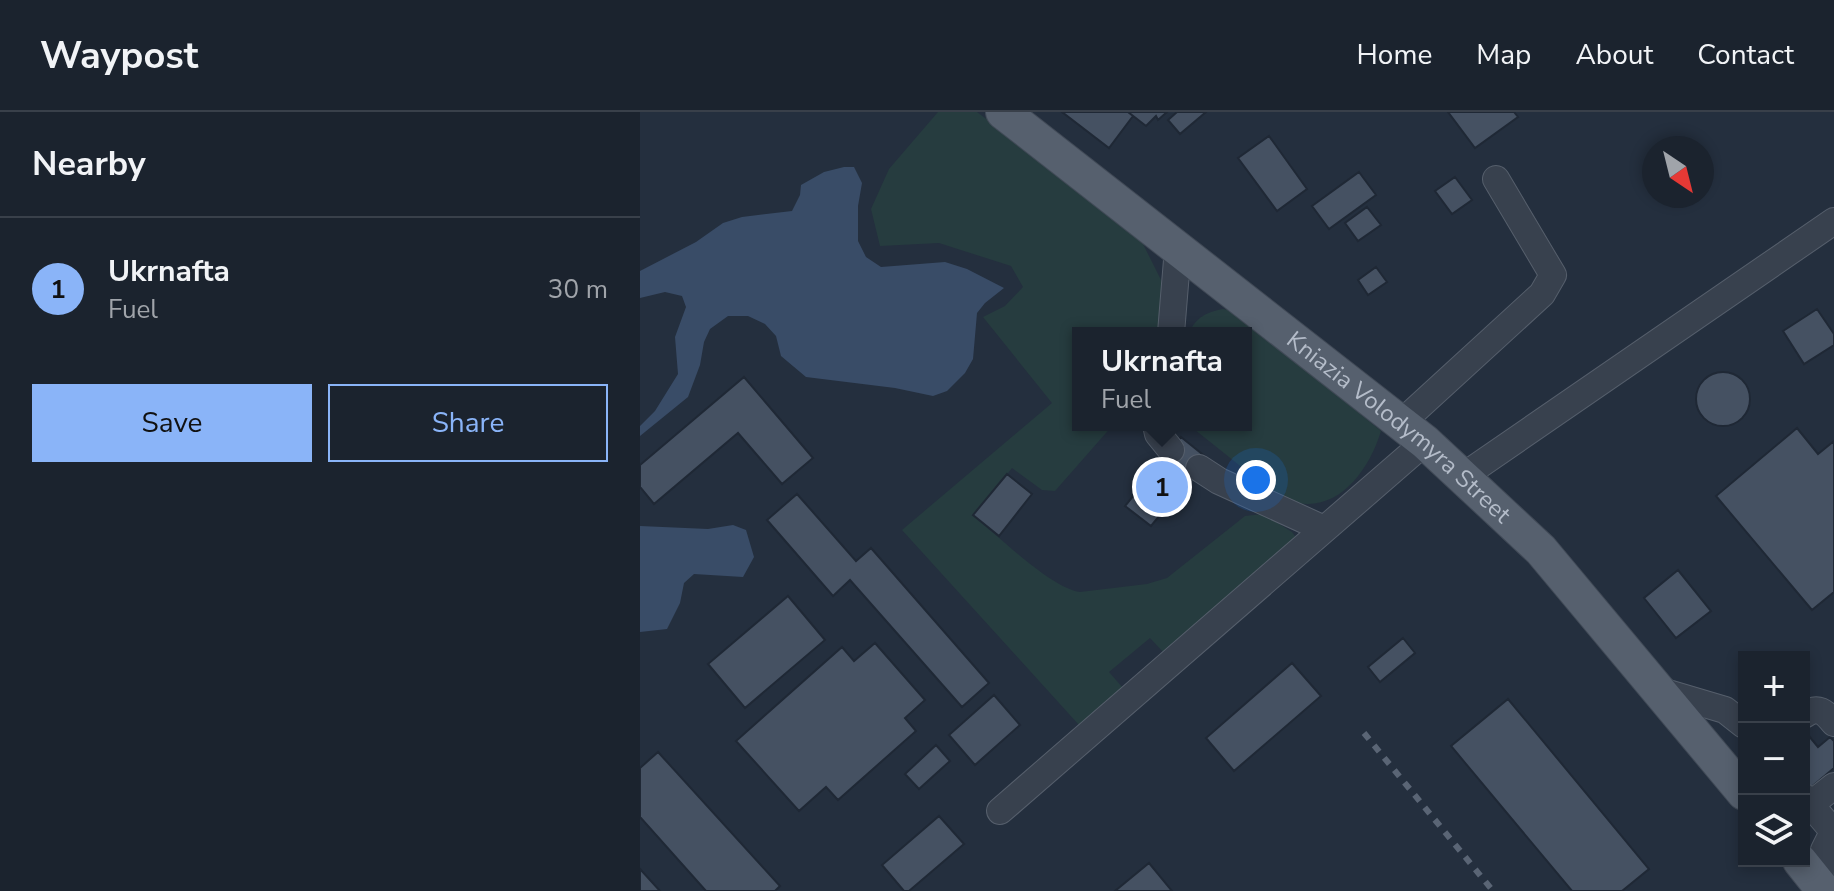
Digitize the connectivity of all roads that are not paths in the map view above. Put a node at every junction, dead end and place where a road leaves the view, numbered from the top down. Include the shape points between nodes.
1 (1003, 112) edge
2 (1496, 179) dead end
3 (1834, 221) edge
4 (1178, 248) junction
5 (1171, 327) edge
6 (1157, 431) edge
7 (1413, 432) junction
8 (1171, 450) dead end
9 (1199, 468) dead end
10 (1462, 477) junction
11 (1324, 529) junction
12 (1661, 691) junction
13 (1810, 713) edge
14 (1741, 723) edge
15 (1834, 723) edge
16 (1738, 786) edge
17 (1834, 786) edge
18 (1810, 799) edge
19 (1810, 804) edge
20 (1000, 811) dead end
21 (1833, 830) edge
22 (1814, 879) edge

1 - 4 main road, Kniazia Volodymyra Street
2 - 7 lane via 1553,275 1542,294
3 - 10 lane
4 - 5 lane
4 - 7 main road, Kniazia Volodymyra Street
6 - 8 lane
7 - 10 main road, Kniazia Volodymyra Street
7 - 11 lane
9 - 11 lane
10 - 12 main road, Kniazia Volodymyra Street via 1541,550
11 - 20 lane
12 - 14 lane via 1725,710
12 - 16 main road, Kniazia Volodymyra Street
13 - 15 lane via 1825,711
17 - 18 lane
19 - 21 lane
21 - 22 lane

